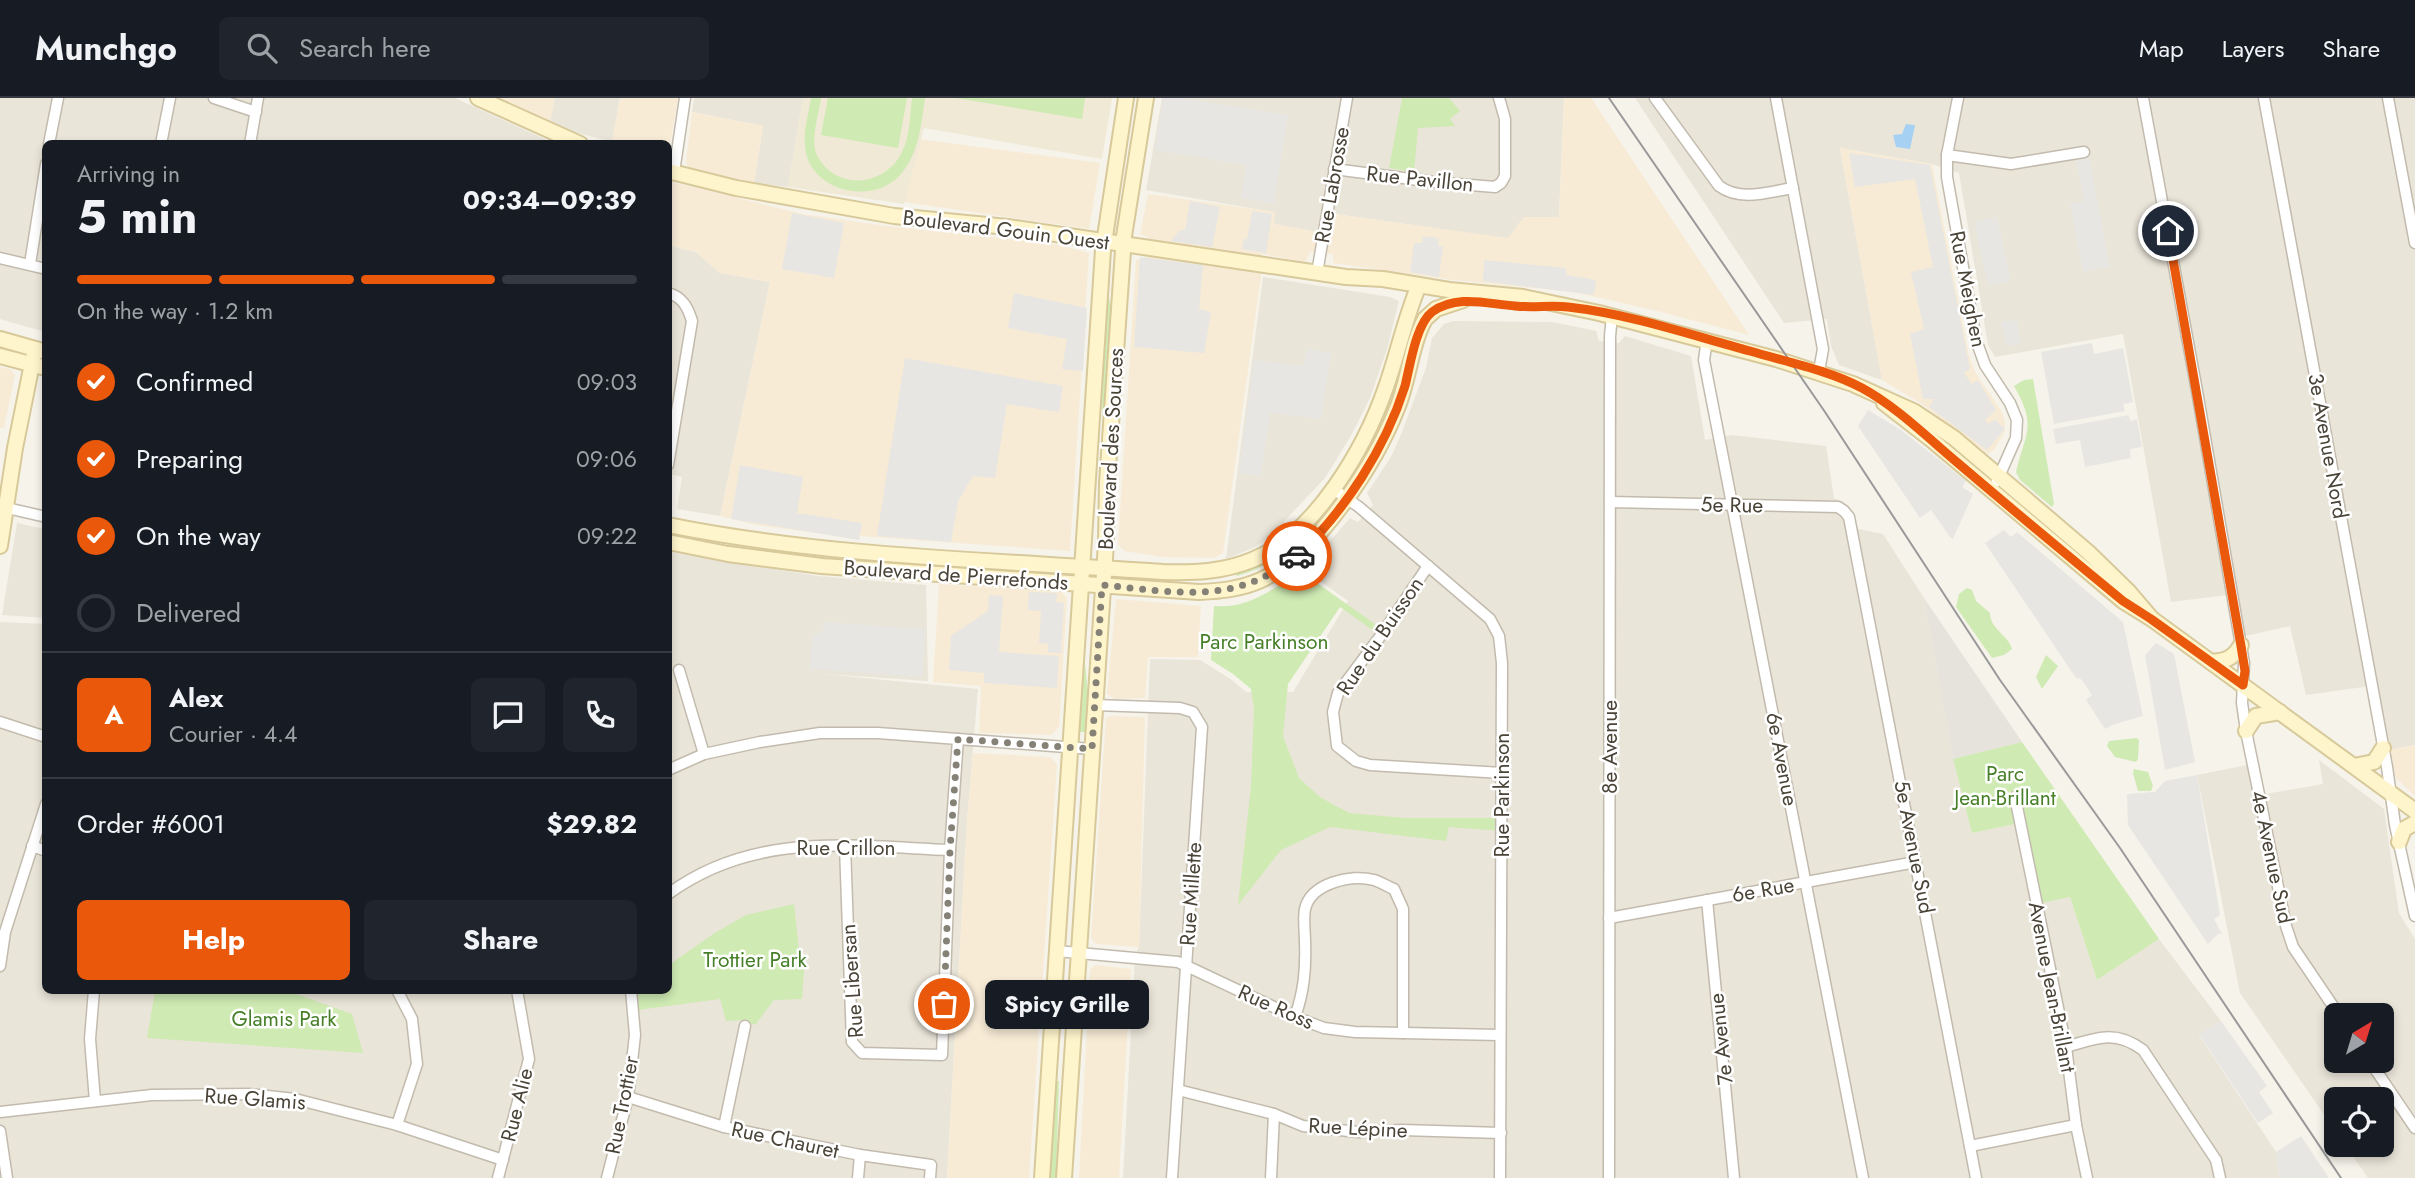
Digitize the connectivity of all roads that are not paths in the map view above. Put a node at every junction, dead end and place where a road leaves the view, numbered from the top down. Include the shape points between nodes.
1 (58, 98) edge
2 (170, 98) edge
3 (214, 98) edge
4 (258, 98) edge
5 (685, 98) edge
6 (1126, 98) edge
7 (1146, 98) edge
8 (1348, 98) edge
9 (1499, 98) edge
10 (1655, 98) edge
11 (1776, 98) edge
12 (1958, 98) edge
13 (2143, 98) edge
14 (2264, 98) edge
15 (2388, 98) edge
16 (482, 99) edge
17 (256, 112) junction
18 (50, 140) edge
19 (162, 140) edge
20 (251, 140) edge
21 (571, 140) edge
22 (2084, 152) dead end
23 (1947, 155) junction
24 (672, 167) edge
25 (1334, 169) junction
26 (672, 172) edge
27 (1793, 188) junction
28 (42, 189) edge
29 (1104, 242) junction
30 (2415, 243) edge
31 (1123, 244) junction
32 (0, 258) edge
33 (30, 264) junction
34 (42, 268) edge
35 (1317, 272) junction
36 (1417, 288) junction
37 (672, 295) edge
38 (1463, 300) junction
39 (1564, 307) junction
40 (1612, 316) junction
41 (0, 339) edge
42 (1707, 340) junction
43 (40, 350) edge
44 (0, 356) edge
45 (38, 367) edge
46 (1819, 371) junction
47 (1862, 388) junction
48 (672, 408) edge
49 (1999, 476) junction
50 (1332, 488) junction
51 (1991, 491) junction
52 (1347, 498) junction
53 (1610, 502) junction
54 (1734, 505) junction
55 (7, 508) junction
56 (42, 516) edge
57 (1849, 517) joint
58 (672, 526) edge
59 (672, 543) edge
60 (0, 546) edge
61 (1428, 566) junction
62 (1081, 567) junction
63 (1104, 568) junction
64 (1081, 583) junction
65 (1102, 585) junction
66 (2151, 619) junction
67 (2241, 646) junction
68 (2211, 662) junction
69 (679, 670) dead end
70 (2243, 685) junction
71 (1095, 705) junction
72 (2280, 712) junction
73 (0, 722) edge
74 (2246, 731) junction
75 (42, 736) edge
76 (958, 739) junction
77 (1070, 748) junction
78 (2383, 748) junction
79 (1092, 749) junction
80 (704, 754) junction
81 (2354, 766) junction
82 (672, 768) edge
83 (1502, 773) junction
84 (2391, 793) junction
85 (2015, 797) dead end
86 (2415, 811) edge
87 (42, 816) edge
88 (2415, 823) edge
89 (2399, 842) junction
90 (32, 846) junction
91 (845, 846) junction
92 (42, 850) edge
93 (950, 850) junction
94 (1916, 862) junction
95 (1806, 882) junction
96 (672, 891) edge
97 (1707, 900) junction
98 (2415, 916) edge
99 (1609, 918) junction
100 (1057, 951) junction
101 (1079, 952) junction
102 (0, 966) edge
103 (1185, 966) junction
104 (94, 994) edge
105 (399, 994) edge
106 (518, 994) edge
107 (631, 994) edge
108 (2331, 1003) edge
109 (1295, 1017) junction
110 (745, 1026) dead end
111 (1403, 1033) junction
112 (1500, 1035) junction
113 (2066, 1047) junction
114 (2378, 1073) edge
115 (1178, 1090) junction
116 (628, 1097) junction
117 (95, 1101) junction
118 (0, 1112) edge
119 (1274, 1114) junction
120 (397, 1125) junction
121 (2076, 1125) junction
122 (724, 1128) junction
123 (2415, 1128) edge
124 (0, 1130) edge
125 (1501, 1133) junction
126 (1970, 1146) junction
127 (860, 1155) junction
128 (503, 1160) junction
129 (7, 1178) edge
130 (498, 1178) edge
131 (607, 1178) edge
132 (858, 1178) edge
133 (930, 1178) edge
134 (1042, 1178) edge
135 (1064, 1178) edge
136 (1172, 1178) edge
137 (1271, 1178) edge
138 (1500, 1178) edge
139 (1609, 1178) edge
140 (1734, 1178) edge
141 (1863, 1178) edge
142 (1976, 1178) edge
143 (2087, 1178) edge
144 (2220, 1178) edge

1 - 18 street
2 - 19 street
3 - 17 street
4 - 17 street
5 - 24 street
6 - 29 main road, Boulevard des Sources
7 - 31 main road, Boulevard des Sources
8 - 25 street, Rue Labrosse
9 - 25 street, Rue Pavillon via 1505,119 1505,176 1494,187
10 - 27 street via 1719,186 1731,195
11 - 27 street
12 - 23 street, Rue Meighen
13 - 67 street, 4e Avenue Sud
14 - 78 street, 3e Avenue Nord
15 - 30 street
16 - 21 main road
17 - 20 street
22 - 23 street via 2011,164
23 - 49 street, Rue Meighen via 1947,177 1979,349 2017,419 2016,438
25 - 35 street, Rue Labrosse
26 - 29 main road, Boulevard Gouin Ouest via 894,216
27 - 46 street via 1823,349
28 - 33 street
29 - 31 main road, Boulevard Gouin Ouest
29 - 62 main road, Boulevard des Sources
31 - 35 main road, Boulevard Gouin Ouest
31 - 63 main road, Boulevard des Sources
32 - 33 street
33 - 34 street
35 - 36 main road, Boulevard Gouin Ouest
36 - 38 main road, Boulevard Gouin Ouest
36 - 39 main road, Boulevard Gouin Ouest via 1523,297
36 - 50 main road, Boulevard de Pierrefonds via 1377,410
37 - 48 street via 682,300 692,321
38 - 39 main road, Boulevard Gouin Ouest
38 - 52 main road, Boulevard de Pierrefonds via 1436,309 1425,319 1398,406
39 - 40 main road, Boulevard Gouin Ouest
40 - 42 main road, Boulevard Gouin Ouest
40 - 53 street, 8e Avenue
41 - 43 main road
42 - 46 main road, Boulevard Gouin Ouest
42 - 54 street, 6e Avenue via 1704,360
43 - 45 main road
44 - 45 main road
45 - 55 main road via 15,448
46 - 47 main road, Boulevard Gouin Ouest
47 - 49 main road, Boulevard Gouin Ouest via 1922,416
47 - 51 main road, Boulevard Gouin Ouest
49 - 51 street, Rue Meighen
49 - 66 main road, Boulevard Gouin Ouest via 2099,562
50 - 52 street, Rue Parkinson
50 - 63 main road, Boulevard de Pierrefonds via 1295,533 1249,562 1195,573
51 - 66 main road, Boulevard Gouin Ouest
52 - 61 street, Rue Parkinson
52 - 65 main road, Boulevard de Pierrefonds via 1296,556 1250,584 1199,592
53 - 54 street, 5e Rue
53 - 99 street, 8e Avenue
54 - 57 street, 5e Rue via 1838,507
54 - 95 street, 6e Avenue
55 - 56 street
55 - 60 main road
57 - 94 street, 5e Avenue Sud
58 - 62 main road, Boulevard de Pierrefonds via 809,548
59 - 64 main road, Boulevard de Pierrefonds via 822,566
61 - 83 street, Rue Parkinson via 1490,619 1499,636
61 - 83 street, Rue du Buisson via 1338,693 1333,712 1338,746 1356,761 1370,765
62 - 63 main road, Boulevard de Pierrefonds
62 - 64 main road, Boulevard des Sources
63 - 65 main road, Boulevard des Sources
64 - 65 main road, Boulevard de Pierrefonds
64 - 77 main road, Boulevard des Sources
65 - 71 main road, Boulevard des Sources
66 - 68 main road, Boulevard Gouin Ouest
67 - 68 main road via 2231,657
67 - 70 street, 4e Avenue Sud
68 - 70 main road, Boulevard Gouin Ouest
69 - 80 street
70 - 72 main road, Boulevard Gouin Ouest
70 - 74 street, 4e Avenue Sud
71 - 79 main road, Boulevard des Sources
71 - 103 street, Rue Millette via 1180,708 1193,712 1202,727
72 - 74 main road via 2259,715
72 - 81 main road, Boulevard Gouin Ouest
73 - 75 street
74 - 108 street, 4e Avenue Sud via 2286,926 2293,947
76 - 77 street
76 - 80 street via 820,733
76 - 93 street, Rue Libersan
77 - 79 street
77 - 100 main road, Boulevard des Sources
78 - 81 main road via 2374,762
78 - 84 street, 3e Avenue Nord
79 - 101 main road, Boulevard des Sources
80 - 82 street
81 - 84 main road, Boulevard Gouin Ouest
83 - 112 street, Rue Parkinson
84 - 86 main road, Boulevard Gouin Ouest
84 - 89 street, 3e Avenue Nord
85 - 113 street, Avenue Jean-Brillant
87 - 90 street
88 - 89 main road via 2404,829
89 - 98 street, 3e Avenue Nord
90 - 92 street
90 - 102 street via 5,932
91 - 93 street, Rue Crillon
91 - 93 street, Rue Libersan via 852,1042 862,1053 910,1056 942,1055
91 - 96 street, Rue Crillon via 807,845 746,855 723,862
94 - 95 street, 6e Rue
94 - 126 street, 5e Avenue Sud
95 - 97 street, 6e Rue
95 - 141 street, 6e Avenue
97 - 99 street, 6e Rue
97 - 140 street, 7e Avenue
99 - 139 street, 8e Avenue
100 - 101 street, Rue Ross
100 - 134 main road, Boulevard des Sources
101 - 103 street, Rue Ross via 1169,960
101 - 135 main road, Boulevard des Sources
103 - 109 street, Rue Ross
103 - 115 street, Rue Millette
104 - 117 street via 90,1039
105 - 120 street via 412,1019 417,1064
106 - 128 street, Rue Alie via 529,1059
107 - 116 street, Rue Trottier via 635,1035
109 - 111 street, Rue Ross via 1324,1028
109 - 111 street via 1306,975 1305,910 1310,897 1328,884 1373,880 1394,889 1403,909
110 - 122 street
111 - 112 street, Rue Ross
112 - 125 street, Rue Parkinson
113 - 121 street, Avenue Jean-Brillant
113 - 144 street via 2115,1036 2143,1051 2216,1160
114 - 123 street
115 - 119 street, Rue Lépine
115 - 136 street, Rue Millette
116 - 122 street, Rue Chauret
116 - 131 street, Rue Trottier
117 - 118 street, Rue Glamis
117 - 120 street, Rue Glamis via 248,1094 295,1099
119 - 125 street, Rue Lépine via 1303,1126 1358,1132
119 - 137 street
120 - 128 street, Rue Glamis
121 - 126 street
121 - 143 street, Avenue Jean-Brillant
122 - 127 street, Rue Chauret
124 - 129 street
125 - 138 street, Rue Parkinson
126 - 142 street, 5e Avenue Sud
127 - 132 street
127 - 133 street, Rue Chauret via 931,1165
128 - 130 street, Rue Alie

